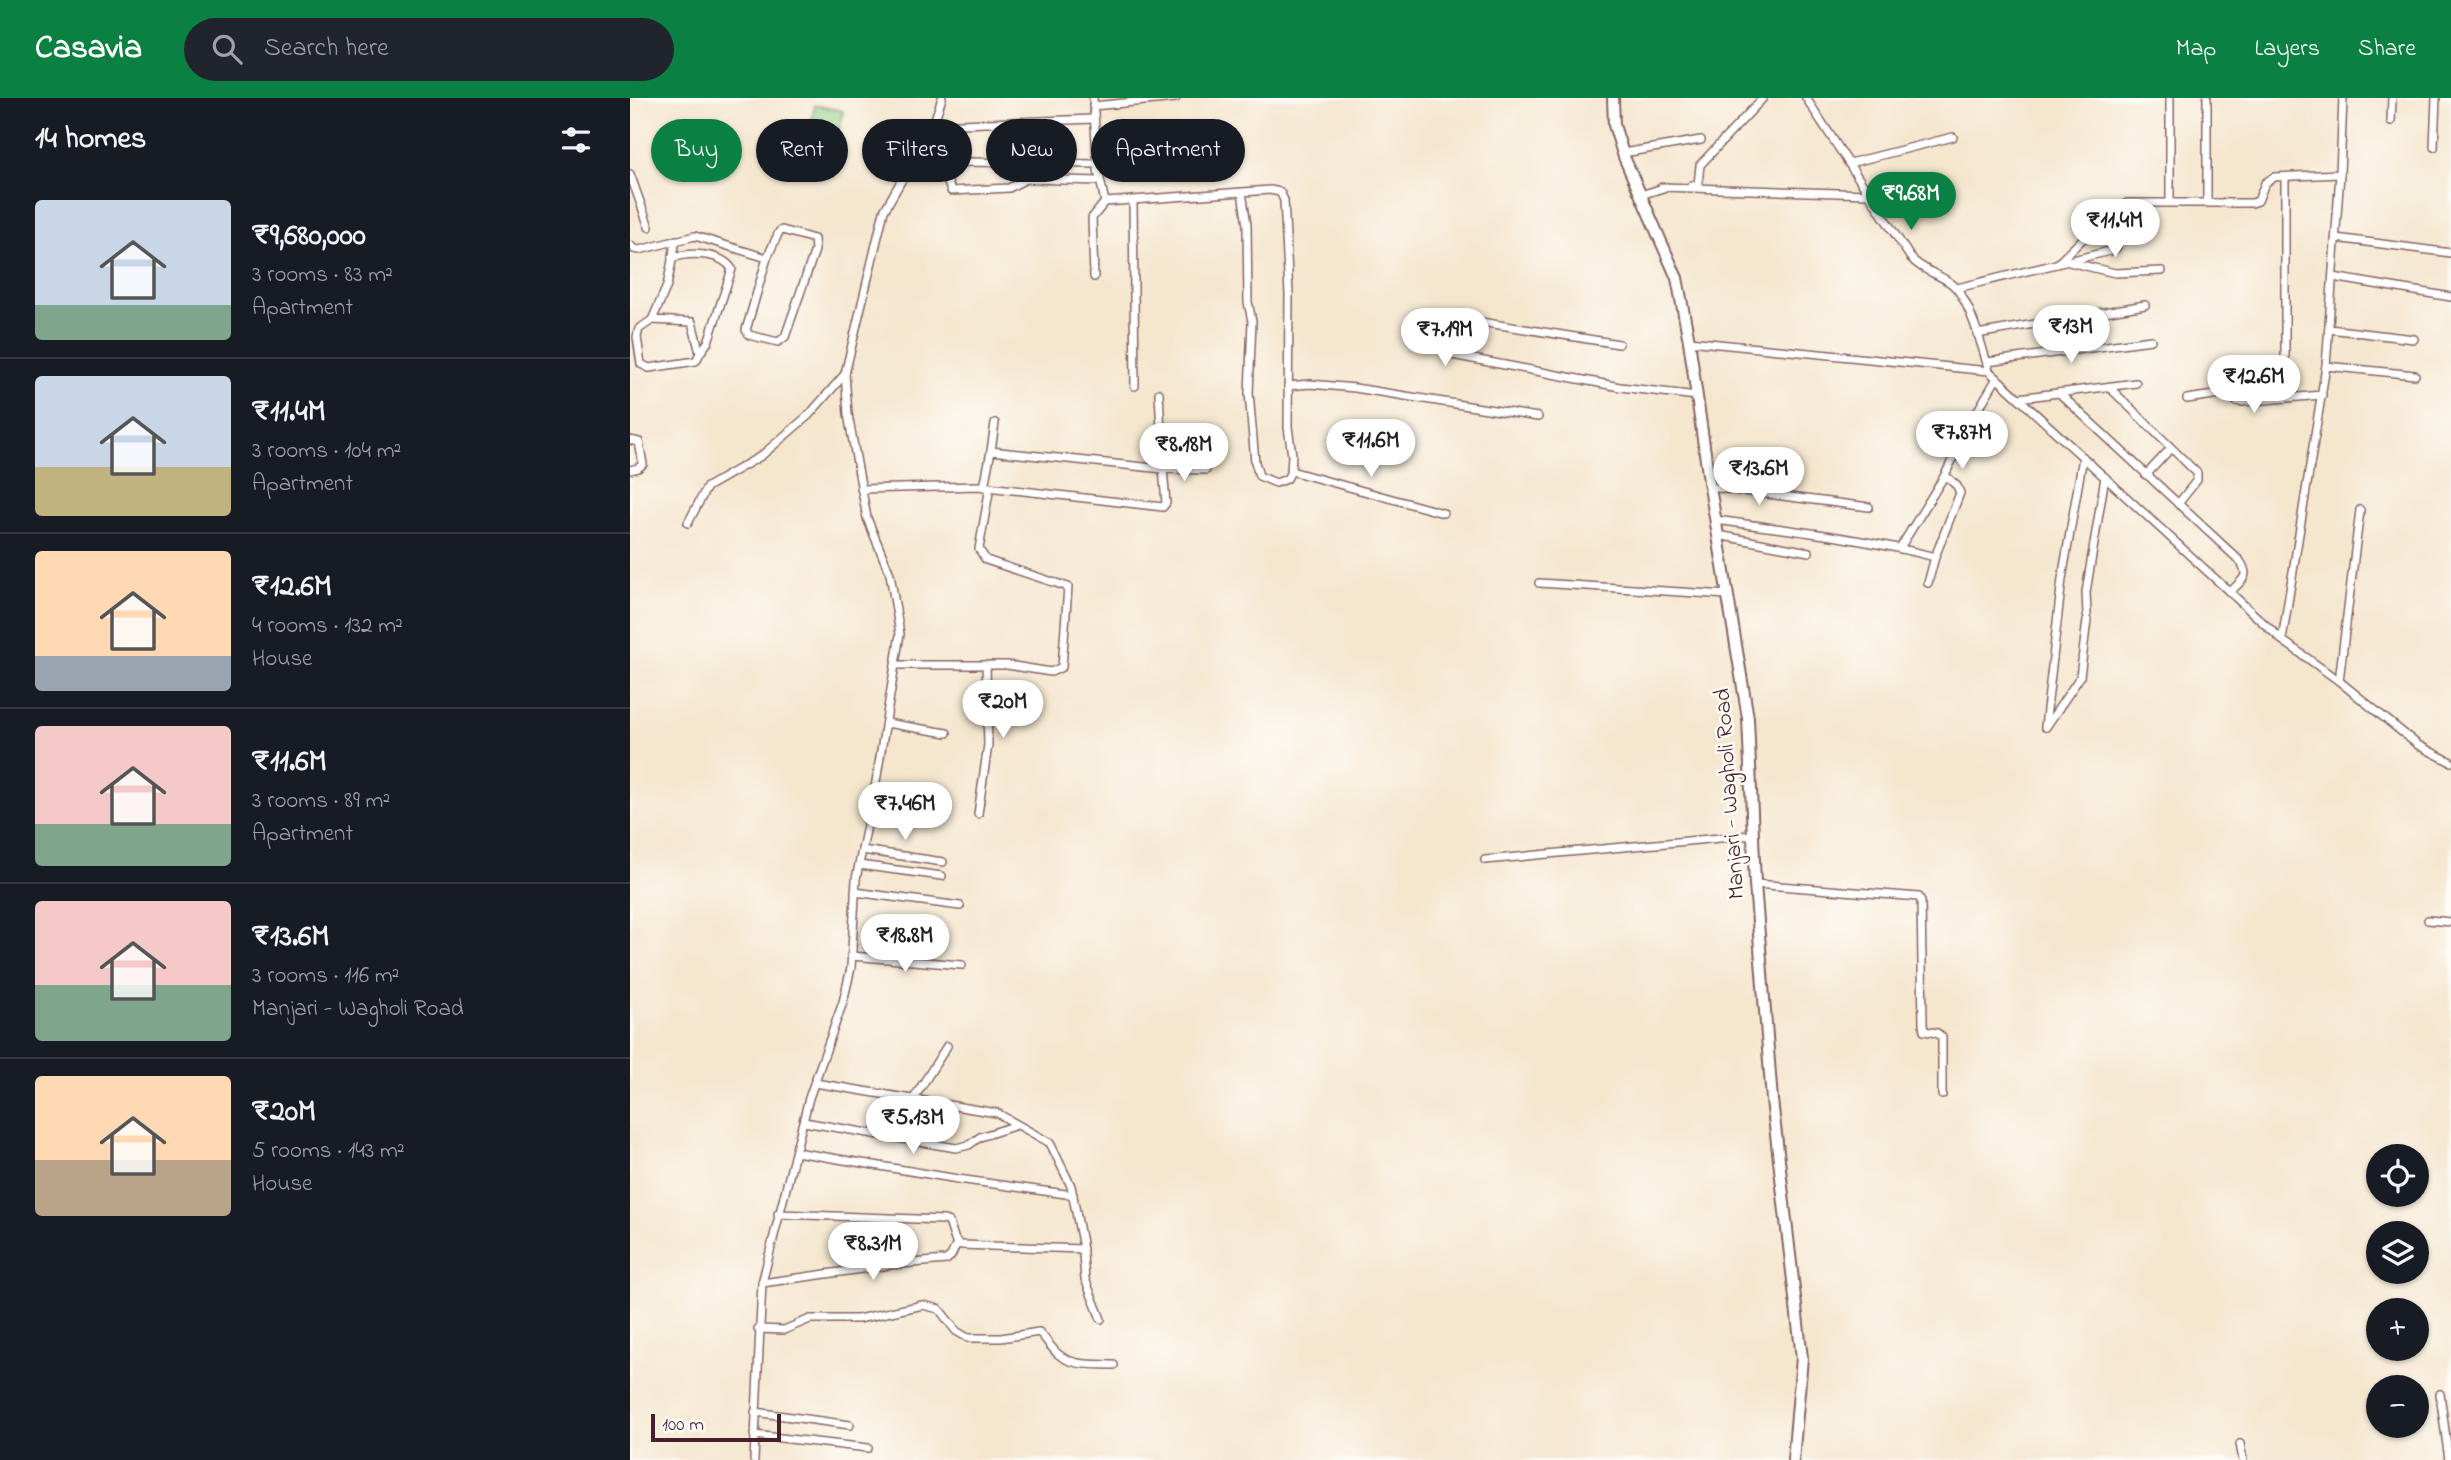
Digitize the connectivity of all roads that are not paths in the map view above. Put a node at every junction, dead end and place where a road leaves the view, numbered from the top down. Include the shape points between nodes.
1 (942, 98) edge
2 (1176, 98) edge
3 (1613, 98) edge
4 (1763, 98) edge
5 (1806, 98) edge
6 (2170, 98) edge
7 (2207, 98) edge
8 (2343, 98) edge
9 (2392, 98) edge
10 (2436, 98) edge
11 (1093, 102) edge
12 (935, 119) edge
13 (1091, 119) edge
14 (1094, 119) edge
15 (2391, 121) dead end
16 (972, 124) edge
17 (1953, 137) dead end
18 (1701, 140) dead end
19 (2434, 147) dead end
20 (1623, 153) junction
21 (972, 162) edge
22 (1850, 163) junction
23 (1091, 164) edge
24 (630, 174) edge
25 (2340, 174) junction
26 (2285, 177) junction
27 (1091, 181) edge
28 (899, 182) edge
29 (948, 182) edge
30 (1100, 182) edge
31 (1662, 187) junction
32 (1242, 192) junction
33 (1868, 194) junction
34 (1641, 195) junction
35 (1133, 200) junction
36 (1105, 202) junction
37 (2170, 202) junction
38 (2207, 202) junction
39 (2115, 215) junction
40 (649, 227) dead end
41 (2336, 238) junction
42 (676, 240) junction
43 (630, 245) edge
44 (2451, 253) edge
45 (673, 258) junction
46 (767, 258) junction
47 (2067, 262) junction
48 (2057, 264) junction
49 (2162, 271) dead end
50 (1094, 277) dead end
51 (2333, 277) junction
52 (1957, 288) junction
53 (2451, 297) edge
54 (2145, 305) dead end
55 (652, 320) junction
56 (2329, 329) junction
57 (1978, 334) junction
58 (2414, 339) dead end
59 (2151, 340) dead end
60 (1689, 341) junction
61 (1619, 344) dead end
62 (700, 353) junction
63 (1988, 366) junction
64 (2326, 366) junction
65 (845, 374) junction
66 (2415, 375) dead end
67 (1997, 378) junction
68 (2136, 383) dead end
69 (1135, 386) dead end
70 (1289, 386) junction
71 (2109, 387) junction
72 (1159, 393) dead end
73 (2059, 393) junction
74 (2322, 395) junction
75 (1697, 396) junction
76 (2020, 398) junction
77 (2285, 398) junction
78 (2187, 399) dead end
79 (1538, 417) dead end
80 (995, 423) dead end
81 (630, 440) edge
82 (2171, 448) junction
83 (991, 451) junction
84 (2083, 457) junction
85 (1163, 469) junction
86 (630, 470) edge
87 (1206, 470) dead end
88 (1291, 471) junction
89 (1945, 475) junction
90 (2146, 475) junction
91 (2105, 477) junction
92 (987, 487) junction
93 (1710, 487) junction
94 (861, 489) junction
95 (2178, 504) junction
96 (1869, 507) dead end
97 (2360, 510) dead end
98 (1443, 513) dead end
99 (1715, 520) junction
100 (688, 523) dead end
101 (1718, 535) junction
102 (1900, 548) junction
103 (1809, 552) dead end
104 (1935, 557) junction
105 (1539, 583) dead end
106 (1928, 583) dead end
107 (2230, 592) junction
108 (1728, 595) junction
109 (2283, 640) junction
110 (986, 665) junction
111 (896, 666) junction
112 (2339, 681) junction
113 (886, 723) junction
114 (947, 733) dead end
115 (2451, 762) edge
116 (978, 814) dead end
117 (1752, 835) junction
118 (862, 850) junction
119 (1485, 860) dead end
120 (943, 862) dead end
121 (859, 865) junction
122 (942, 876) dead end
123 (1755, 884) junction
124 (855, 892) junction
125 (960, 906) dead end
126 (2428, 920) dead end
127 (2451, 922) edge
128 (851, 956) junction
129 (962, 965) dead end
130 (947, 1046) dead end
131 (815, 1083) junction
132 (1942, 1095) dead end
133 (914, 1098) junction
134 (804, 1122) junction
135 (1017, 1125) junction
136 (796, 1152) junction
137 (1073, 1195) junction
138 (778, 1214) junction
139 (957, 1243) junction
140 (1083, 1249) junction
141 (762, 1283) junction
142 (1101, 1319) dead end
143 (758, 1329) junction
144 (1114, 1365) dead end
145 (2440, 1394) dead end
146 (755, 1412) junction
147 (850, 1425) dead end
148 (754, 1435) junction
149 (2240, 1444) dead end
150 (869, 1448) dead end
151 (754, 1460) edge
152 (1793, 1460) edge
153 (2243, 1460) edge
154 (2449, 1460) edge

1 - 12 street
2 - 11 street
3 - 20 main road, Manjari - Wagholi Road via 1614,125
4 - 31 street via 1700,165 1698,185
5 - 22 street
6 - 37 street
7 - 38 street
8 - 25 street
9 - 15 street
10 - 19 street
11 - 14 street
13 - 16 street
17 - 22 street
18 - 20 street
20 - 34 main road, Manjari - Wagholi Road
21 - 23 street
22 - 33 street
24 - 40 street
25 - 26 street
25 - 41 street
26 - 38 street via 2268,180 2255,202
26 - 77 street
27 - 29 street via 1026,179 1009,188 951,191
28 - 65 street via 884,211
30 - 36 street
31 - 33 street
31 - 34 street
32 - 35 street
32 - 70 street via 1270,190 1280,192 1284,200
32 - 88 street via 1252,321 1250,393 1255,462 1259,476 1276,482 1287,479
33 - 52 street via 1915,262
34 - 60 main road, Manjari - Wagholi Road via 1677,278
35 - 36 street
35 - 69 street
36 - 50 street via 1092,218
37 - 38 street
37 - 39 street via 2127,203
39 - 47 street via 2116,249
39 - 48 street
41 - 44 street
41 - 51 street
42 - 43 street via 639,250
42 - 45 street
42 - 46 street via 695,236
45 - 55 street
45 - 62 street via 694,253 726,261 732,269 708,342
46 - 46 street via 782,230 814,239 785,337 775,342 746,330
47 - 48 street
47 - 49 street via 2115,273
48 - 52 street
51 - 53 street
51 - 56 street
52 - 57 street
54 - 57 street
55 - 62 street via 692,322
55 - 62 street via 639,329 641,364 649,368 696,361
56 - 58 street
56 - 64 street
57 - 63 street
59 - 63 street
60 - 63 street
60 - 75 main road, Manjari - Wagholi Road
61 - 75 street via 1456,318 1446,324 1440,343 1447,354 1619,387
63 - 67 street
64 - 66 street
64 - 74 street
65 - 94 street
65 - 100 street via 809,415 761,456 708,487
67 - 76 street
67 - 89 street
68 - 71 street
70 - 79 street via 1355,388
70 - 88 street
71 - 73 street
71 - 82 street
72 - 85 street
73 - 76 street
73 - 90 street
74 - 77 street
74 - 109 street
75 - 93 main road, Manjari - Wagholi Road
76 - 84 street
77 - 78 street via 2236,401 2223,393
80 - 83 street
81 - 86 street via 639,442 643,464
82 - 90 street
82 - 95 street via 2198,477
83 - 85 street
83 - 92 street
84 - 91 street
84 - 91 street via 2062,579 2045,727 2080,677 2086,592
85 - 87 street
85 - 92 street via 1167,503 1163,507
88 - 98 street
89 - 102 street
89 - 104 street via 1960,493
90 - 95 street
91 - 107 street
92 - 94 street
92 - 110 street via 981,555 1066,584 1069,593 1059,670
93 - 96 street
93 - 99 main road, Manjari - Wagholi Road
94 - 111 street via 867,518 890,574 900,634
95 - 107 street via 2243,566 2246,575
97 - 112 street
99 - 101 main road, Manjari - Wagholi Road
99 - 102 street
101 - 103 street
101 - 108 main road, Manjari - Wagholi Road
102 - 104 street
104 - 106 street
105 - 108 street
107 - 109 street
108 - 117 main road, Manjari - Wagholi Road via 1748,718
109 - 112 street
110 - 111 street
110 - 116 street via 989,745
111 - 113 street
112 - 115 street via 2418,746
113 - 114 street
113 - 118 street
117 - 119 street
117 - 123 main road, Manjari - Wagholi Road
118 - 120 street
118 - 121 street
121 - 122 street
121 - 124 street
123 - 132 street via 1919,897 1923,1024 1924,1031 1942,1037
123 - 152 main road, Manjari - Wagholi Road via 1772,1100 1802,1358
124 - 125 street
124 - 128 street
126 - 127 street
128 - 129 street
128 - 131 street via 843,1002
130 - 133 street
131 - 133 street
131 - 134 street
133 - 135 street via 997,1113
134 - 135 street via 956,1148
134 - 136 street
135 - 137 street via 1050,1143
136 - 137 street
136 - 138 street
137 - 140 street
138 - 139 street via 944,1220
138 - 141 street
139 - 140 street
139 - 141 street via 946,1260
140 - 142 street via 1085,1279
141 - 143 street
143 - 144 street via 784,1330 810,1319 858,1319 923,1304 939,1309 956,1331 968,1338 1039,1332 1067,1361
143 - 146 street
145 - 154 street
146 - 147 street
146 - 148 street
148 - 150 street
148 - 151 street
149 - 153 street

